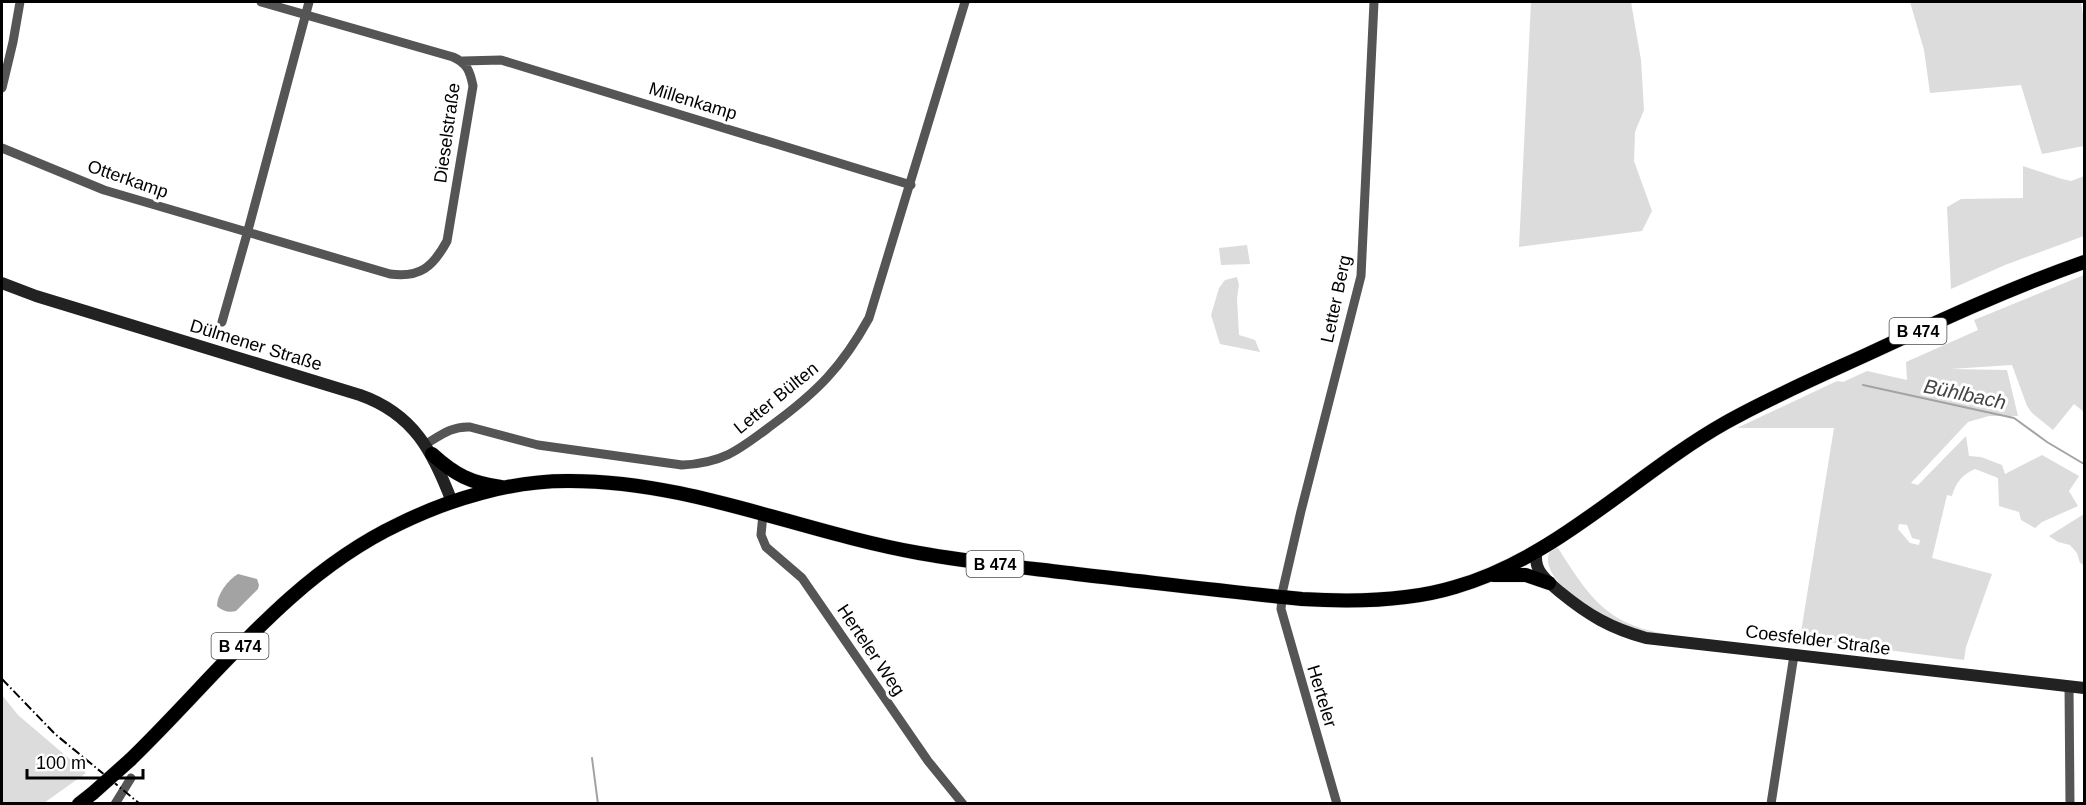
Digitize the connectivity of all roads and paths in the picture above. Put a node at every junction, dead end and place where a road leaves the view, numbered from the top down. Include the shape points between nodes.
1 (20, 2) edge
2 (261, 2) edge
3 (309, 2) edge
4 (965, 2) edge
5 (1374, 2) edge
6 (304, 13) junction
7 (463, 62) junction
8 (2, 88) edge
9 (2, 148) edge
10 (911, 185) junction
11 (248, 234) junction
12 (2085, 262) edge
13 (2, 283) edge
14 (222, 322) dead end
15 (429, 449) junction
16 (506, 488) junction
17 (452, 502) junction
18 (763, 514) junction
19 (1537, 550) junction
20 (1485, 576) junction
21 (1555, 588) junction
22 (1282, 597) junction
23 (1794, 655) junction
24 (2069, 686) junction
25 (2085, 688) edge
26 (131, 778) dead end
27 (79, 804) edge
28 (115, 804) edge
29 (963, 804) edge
30 (1338, 804) edge
31 (1771, 804) edge
32 (2070, 804) edge

1 - 8 street
2 - 6 street, Dieselstraße
3 - 6 street
4 - 10 street, Letter Bülten
5 - 22 street, Letter Berg via 1361,276
6 - 7 street, Dieselstraße
6 - 11 street
7 - 10 street, Millenkamp via 501,60
7 - 11 street, Dieselstraße via 471,72 473,86 447,241 425,270 403,276 390,274
9 - 11 street, Otterkamp via 104,190
10 - 15 street, Letter Bülten via 869,318 854,345 837,369 802,403 734,453 718,460 682,465 538,445 458,426
11 - 14 street
12 - 19 main road, B 474 via 1978,304 1742,414 1675,454
13 - 15 street, Dülmener Straße via 366,397 399,416
15 - 16 main road via 450,471 463,478
15 - 17 street, Dülmener Straße
16 - 17 main road, B 474
16 - 18 main road, B 474 via 560,481 618,483 666,490
17 - 27 main road, B 474, bridge via 400,523 325,568 256,630 130,760
18 - 22 main road, B 474 via 865,542 949,558
18 - 29 street, Herteler Weg via 761,535 766,547 802,578 928,761
19 - 20 main road, B 474
19 - 21 street, Coesfelder Straße
20 - 21 main road via 1526,575
20 - 22 main road, B 474 via 1455,587 1392,598
21 - 23 street, Coesfelder Straße via 1593,617 1635,635
22 - 30 street, Herteler via 1283,621
23 - 24 street, Coesfelder Straße
23 - 31 street
24 - 25 street, Coesfelder Straße
24 - 32 street
26 - 28 street

